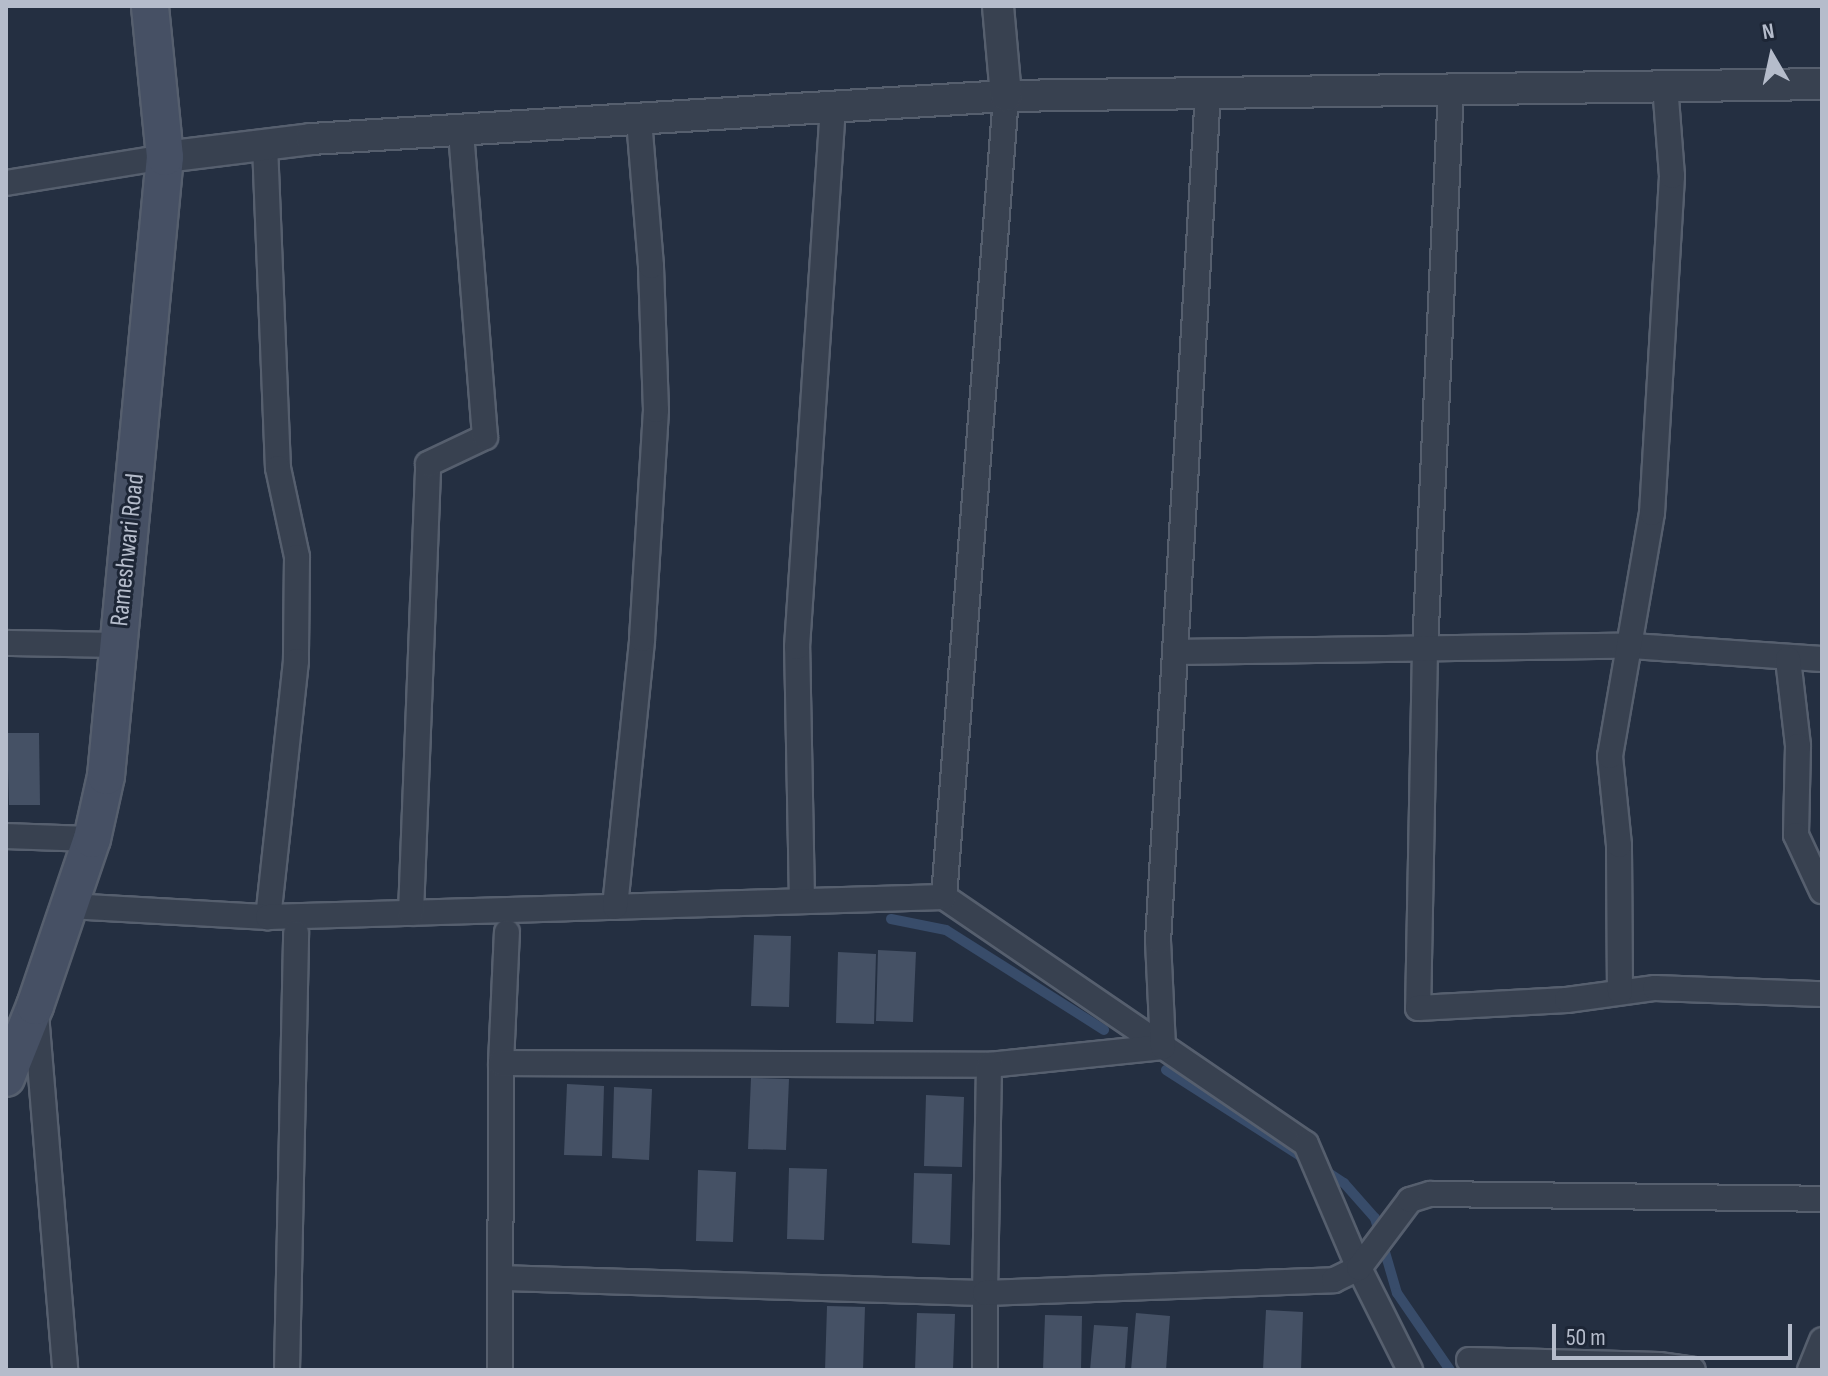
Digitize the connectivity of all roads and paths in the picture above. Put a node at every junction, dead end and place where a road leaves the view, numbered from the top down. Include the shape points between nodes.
1 (150, 6) edge
2 (998, 6) edge
3 (1822, 84) edge
4 (1665, 86) junction
5 (1451, 89) junction
6 (1208, 93) junction
7 (1006, 96) junction
8 (833, 106) junction
9 (639, 119) junction
10 (461, 130) junction
11 (265, 145) junction
12 (165, 157) junction
13 (6, 183) edge
14 (6, 643) edge
15 (119, 645) junction
16 (1632, 646) junction
17 (1425, 649) junction
18 (1175, 652) junction
19 (1788, 659) junction
20 (1822, 659) edge
21 (6, 836) edge
22 (92, 839) junction
23 (1822, 891) edge
24 (944, 897) junction
25 (802, 901) junction
26 (69, 906) junction
27 (615, 907) junction
28 (411, 913) junction
29 (268, 917) junction
30 (507, 932) dead end
31 (296, 933) dead end
32 (1620, 992) junction
33 (1822, 994) edge
34 (35, 1006) junction
35 (1163, 1047) junction
36 (501, 1063) junction
37 (989, 1065) junction
38 (6, 1078) edge
39 (1822, 1199) edge
40 (1359, 1268) junction
41 (502, 1278) junction
42 (985, 1293) junction
43 (1822, 1340) edge
44 (1469, 1360) dead end
45 (1659, 1367) edge
46 (65, 1370) edge
47 (287, 1370) edge
48 (500, 1370) edge
49 (985, 1370) edge
50 (1410, 1370) edge
51 (1693, 1370) edge
52 (1810, 1370) edge

1 - 12 main road, Rameshwari Road
2 - 7 street
3 - 4 street
4 - 5 street
4 - 16 street via 1672,176 1652,513
5 - 6 street
5 - 17 street
6 - 7 street
6 - 18 street
7 - 8 street
7 - 24 street
8 - 9 street
8 - 25 street via 797,647
9 - 10 street
9 - 27 street via 656,410 642,639
10 - 11 street
10 - 28 street via 485,437 428,464
11 - 12 street
11 - 29 street via 278,468 297,557 296,661
12 - 13 street
12 - 15 main road, Rameshwari Road
14 - 15 street
15 - 22 main road, Rameshwari Road via 106,776
16 - 17 street
16 - 19 street
16 - 32 street via 1610,756 1619,845
17 - 18 street
17 - 32 street via 1418,1008
18 - 35 street via 1158,941
19 - 20 street
19 - 23 street via 1798,746 1796,835
21 - 22 street
22 - 26 main road, Rameshwari Road
24 - 25 street
24 - 35 street
25 - 27 street
26 - 29 street
26 - 34 main road, Rameshwari Road
27 - 28 street
28 - 29 street
30 - 36 street
31 - 47 street
32 - 33 street via 1691,988
34 - 38 main road, Rameshwari Road
34 - 46 street
35 - 37 street
35 - 40 street via 1306,1144
36 - 37 street
36 - 41 street
37 - 42 street
39 - 40 street via 1430,1194 1402,1208
40 - 42 street via 1334,1280
40 - 50 street
41 - 42 street
41 - 48 street
42 - 49 street
43 - 52 street
44 - 45 street
45 - 51 street

